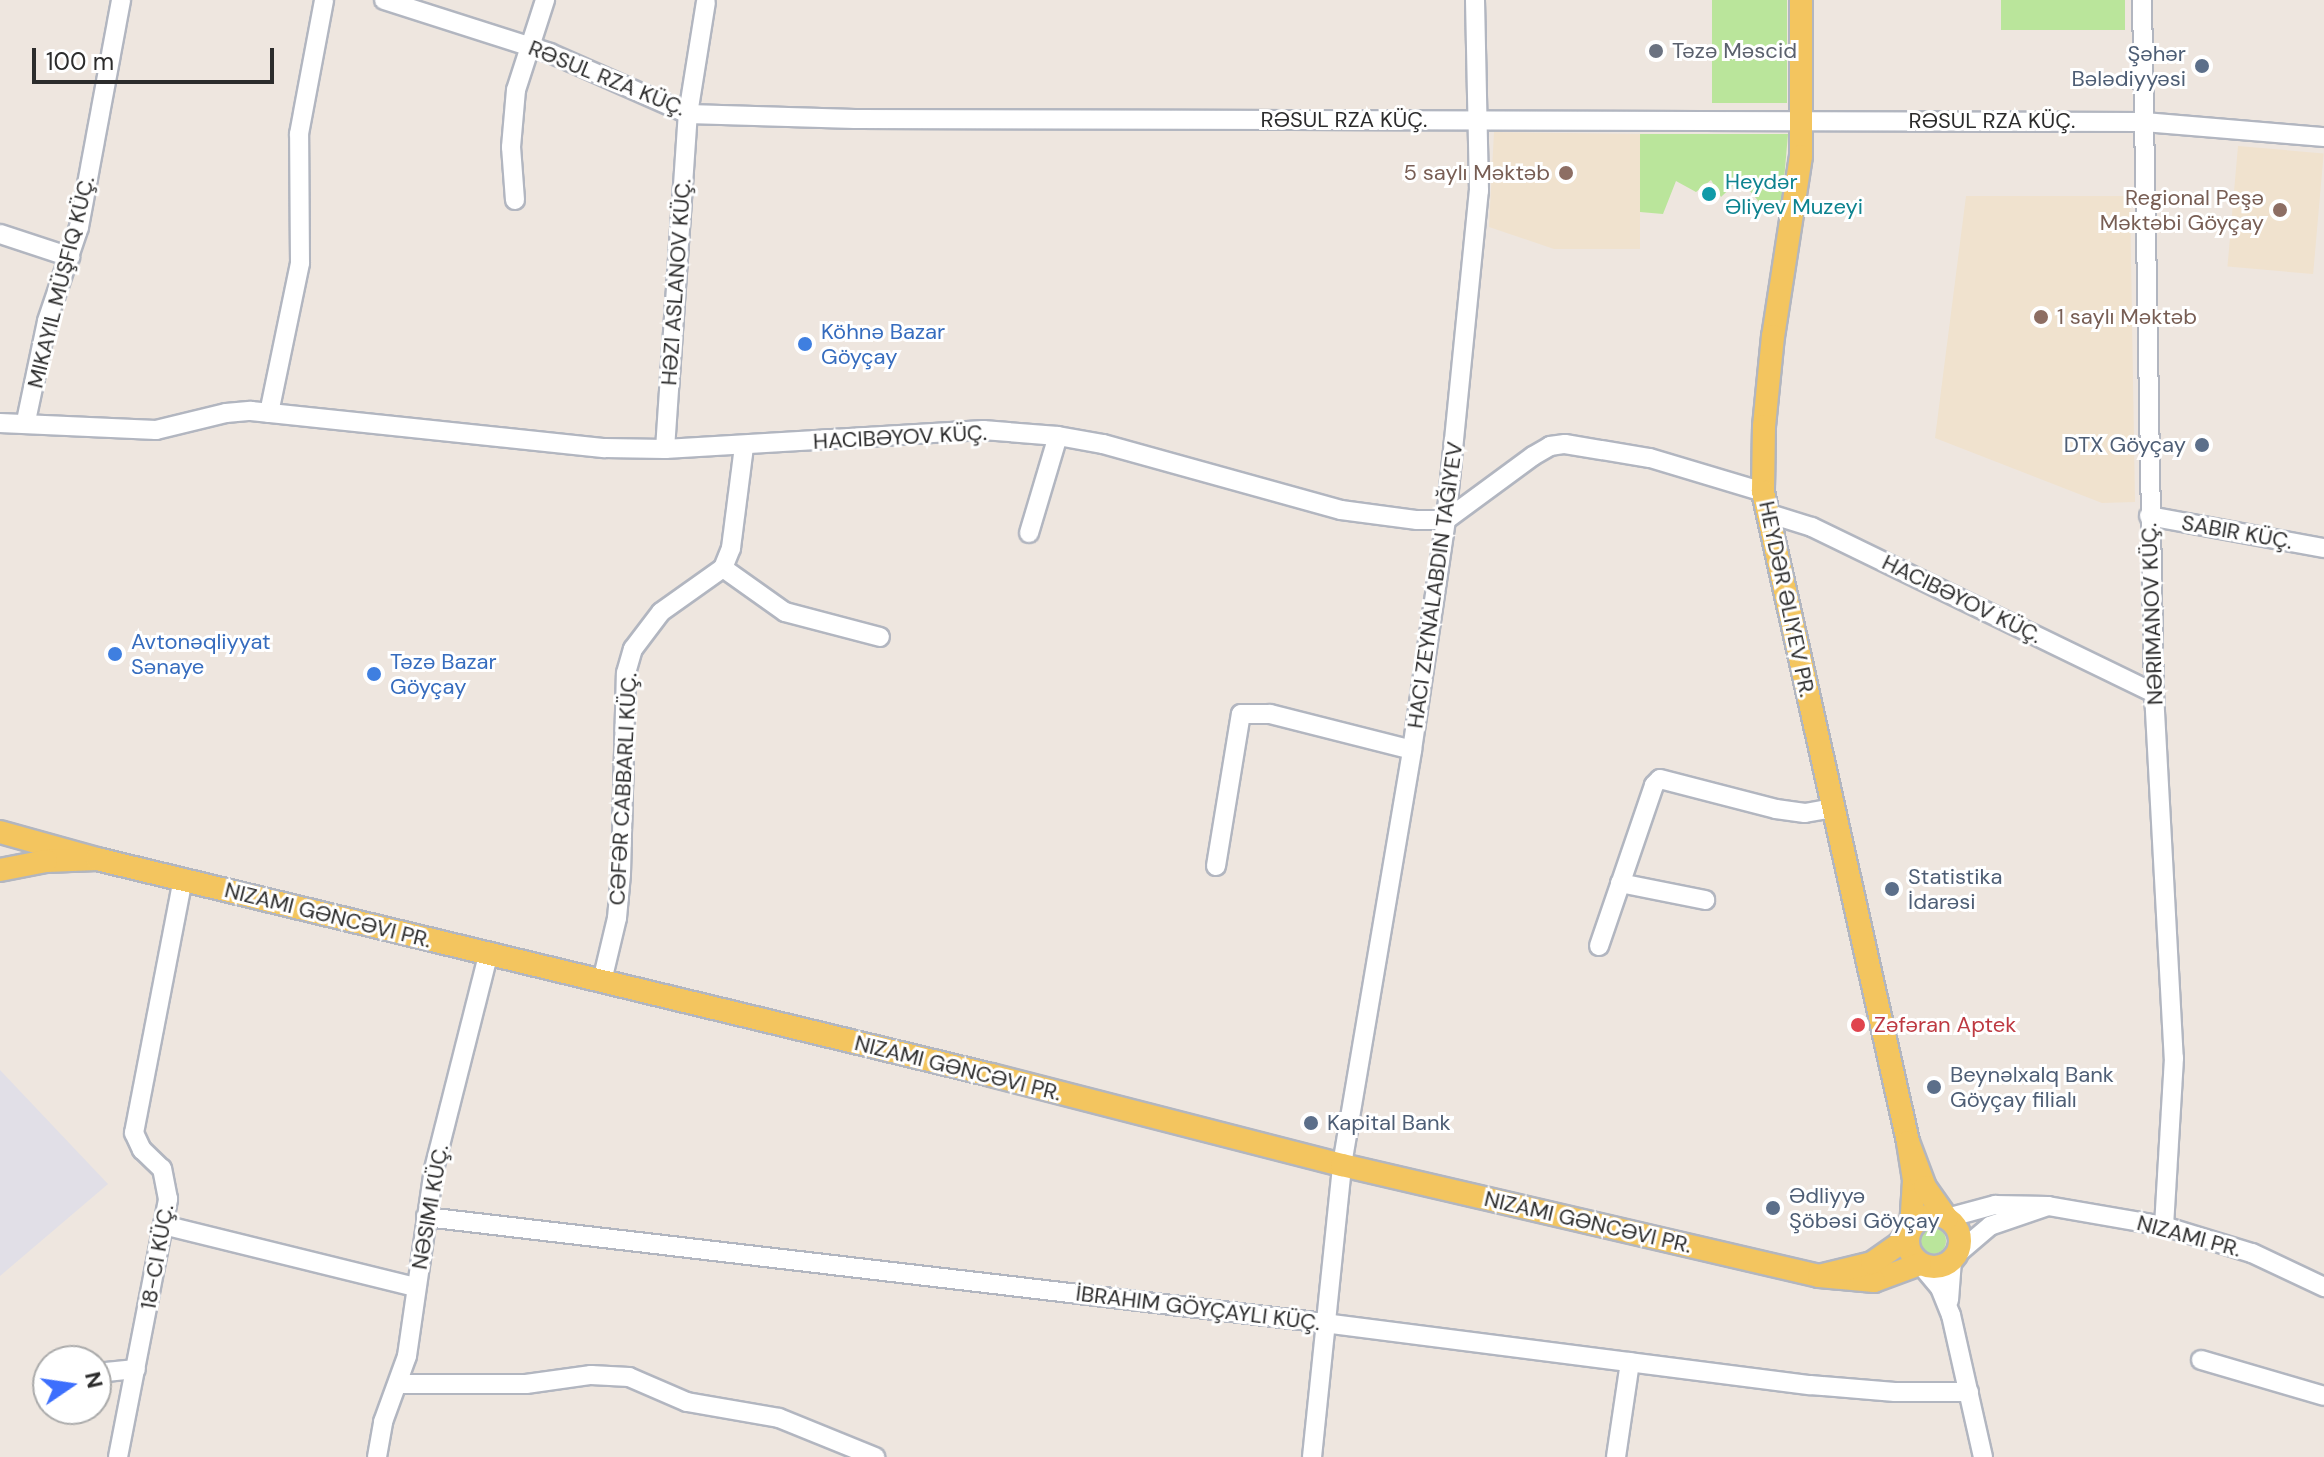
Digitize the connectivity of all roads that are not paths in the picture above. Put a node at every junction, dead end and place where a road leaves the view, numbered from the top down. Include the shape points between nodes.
1 (121, 0) edge
2 (324, 0) edge
3 (384, 0) edge
4 (545, 0) edge
5 (1475, 0) edge
6 (1801, 0) edge
7 (2142, 0) edge
8 (706, 2) edge
9 (529, 46) junction
10 (688, 114) junction
11 (1480, 120) junction
12 (1802, 120) junction
13 (2144, 122) junction
14 (2324, 137) edge
15 (515, 200) dead end
16 (0, 234) edge
17 (70, 257) junction
18 (269, 413) junction
19 (26, 421) junction
20 (0, 423) edge
21 (1058, 436) junction
22 (744, 447) junction
23 (665, 449) junction
24 (1765, 503) junction
25 (2149, 516) junction
26 (1446, 520) junction
27 (1029, 533) dead end
28 (2324, 548) edge
29 (723, 568) junction
30 (880, 637) dead end
31 (2154, 693) junction
32 (1412, 750) junction
33 (1833, 808) junction
34 (0, 832) edge
35 (97, 859) junction
36 (1216, 866) dead end
37 (0, 870) edge
38 (183, 879) junction
39 (1620, 883) junction
40 (1705, 900) dead end
41 (1599, 946) dead end
42 (488, 956) junction
43 (602, 981) junction
44 (1908, 1142) junction
45 (1342, 1165) junction
46 (2048, 1206) junction
47 (426, 1217) junction
48 (1947, 1218) junction
49 (163, 1225) junction
50 (2164, 1226) junction
51 (1911, 1228) junction
52 (1954, 1257) junction
53 (1920, 1264) junction
54 (1819, 1276) junction
55 (415, 1287) junction
56 (2324, 1287) edge
57 (1951, 1315) junction
58 (1324, 1323) junction
59 (2201, 1360) dead end
60 (1630, 1362) junction
61 (136, 1369) junction
62 (112, 1371) edge
63 (399, 1384) junction
64 (1969, 1392) junction
65 (2324, 1396) edge
66 (118, 1457) edge
67 (377, 1457) edge
68 (875, 1457) edge
69 (1312, 1457) edge
70 (1616, 1457) edge
71 (1983, 1457) edge

1 - 17 street
2 - 18 street via 299,134 300,263
3 - 9 street, RƏSUL RZA KÜÇ.
4 - 9 street
5 - 11 street
6 - 12 main road, HEYDƏR ƏLIYEV PR.
7 - 13 street, NƏRIMANOV KÜÇ.
8 - 10 street, HƏZI ASLANOV KÜÇ.
9 - 10 street, RƏSUL RZA KÜÇ.
9 - 15 street via 516,90 511,147
10 - 11 street, RƏSUL RZA KÜÇ.
10 - 23 street, HƏZI ASLANOV KÜÇ.
11 - 12 street, RƏSUL RZA KÜÇ.
11 - 26 street via 1479,191
12 - 13 street, RƏSUL RZA KÜÇ.
12 - 24 main road, HEYDƏR ƏLIYEV PR. via 1798,187 1771,351 1764,426
13 - 14 street, RƏSUL RZA KÜÇ.
13 - 25 street, NƏRIMANOV KÜÇ.
16 - 17 street
17 - 19 street via 47,321
18 - 19 street via 226,413 156,430 126,431
18 - 23 street via 605,448
19 - 20 street
21 - 22 street via 983,430
21 - 26 street via 1136,452 1341,510
21 - 27 street
22 - 23 street
22 - 29 street via 731,548
24 - 26 street via 1650,458 1565,444 1533,456
24 - 31 street
24 - 33 main road, HEYDƏR ƏLIYEV PR.
25 - 28 street, SABIR KÜÇ.
25 - 31 street, NƏRIMANOV KÜÇ.
26 - 32 street
29 - 30 street via 785,612
29 - 43 street via 661,612 633,649 626,673 617,918
31 - 50 street, NƏRIMANOV KÜÇ. via 2174,1058
32 - 36 street via 1270,714 1241,714
32 - 45 street
33 - 39 street via 1805,813 1776,809 1660,779
33 - 44 main road, HEYDƏR ƏLIYEV PR.
34 - 35 main road
35 - 37 main road
35 - 38 main road, NIZAMI GƏNCƏVI PR.
38 - 42 main road, NIZAMI GƏNCƏVI PR.
38 - 49 street, 18-CI KÜÇ. via 135,1125 136,1141 165,1177
39 - 40 street
39 - 41 street
42 - 43 main road, NIZAMI GƏNCƏVI PR.
42 - 47 street, NƏSIMI KÜÇ.
43 - 45 main road, NIZAMI GƏNCƏVI PR.
44 - 48 main road via 1925,1187
44 - 51 main road via 1914,1180
45 - 54 main road, NIZAMI GƏNCƏVI PR.
45 - 58 street
46 - 48 street, NIZAMI PR. via 1995,1205
46 - 50 street, NIZAMI PR.
46 - 52 street via 1990,1226
47 - 55 street, NƏSIMI KÜÇ.
47 - 58 street
48 - 51 main road via 1929,1215
48 - 52 main road via 1958,1230
49 - 55 street
49 - 61 street, 18-CI KÜÇ.
50 - 56 street, NIZAMI PR. via 2252,1253
51 - 53 main road via 1910,1251
51 - 54 main road via 1872,1263
52 - 53 main road via 1939,1267
52 - 57 street
53 - 54 main road, NIZAMI GƏNCƏVI PR. via 1874,1281
53 - 57 street via 1934,1278
55 - 63 street, NƏSIMI KÜÇ.
57 - 64 street
58 - 60 street
58 - 69 street
59 - 65 street
60 - 64 street via 1810,1385
60 - 70 street
61 - 62 street
61 - 66 street, 18-CI KÜÇ.
63 - 67 street, NƏSIMI KÜÇ. via 383,1422
63 - 68 street via 629,1377 687,1402 779,1418
64 - 71 street

